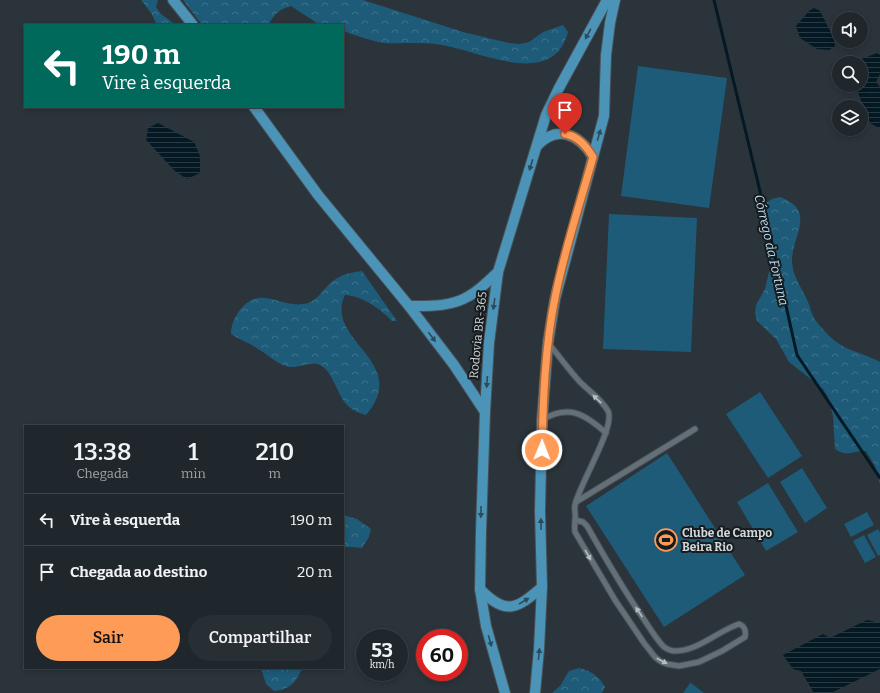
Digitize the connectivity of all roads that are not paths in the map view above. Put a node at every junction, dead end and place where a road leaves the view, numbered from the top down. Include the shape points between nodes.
1 (173, 0) edge
2 (607, 0) edge
3 (615, 0) edge
4 (192, 24) edge
5 (255, 108) edge
6 (537, 146) junction
7 (593, 157) junction
8 (498, 272) junction
9 (409, 306) junction
10 (548, 343) junction
11 (485, 412) junction
12 (542, 420) junction
13 (695, 429) dead end
14 (606, 433) junction
15 (576, 502) junction
16 (575, 520) junction
17 (542, 587) junction
18 (480, 589) junction
19 (505, 693) edge
20 (535, 693) edge

1 - 4 main road
2 -> 6 main road, Rodovia BR-365 via 546,115
7 -> 3 main road via 604,116 606,55
5 - 9 main road via 318,195
6 - 7 main road via 551,135 565,134 582,142
6 -> 8 main road, Rodovia BR-365
7 - 10 main road via 555,299
8 - 9 main road via 477,291 462,300 445,305
8 -> 11 main road, Rodovia BR-365 via 489,343
9 -> 11 main road via 454,365
10 - 12 main road
14 -> 10 lane via 610,417 608,411
11 -> 18 main road, Rodovia BR-365
12 - 14 lane via 558,412 579,413
17 -> 12 main road
13 - 15 lane
14 - 15 lane
15 - 16 lane
16 -> 16 lane via 575,532 614,600 660,661 679,666 699,662 745,637 745,630 740,624 682,651 673,652 668,649 653,633 624,590 586,526
18 -> 17 main road via 494,602 506,607 521,603
20 -> 17 main road
18 -> 19 main road, Rodovia BR-365 via 486,626

